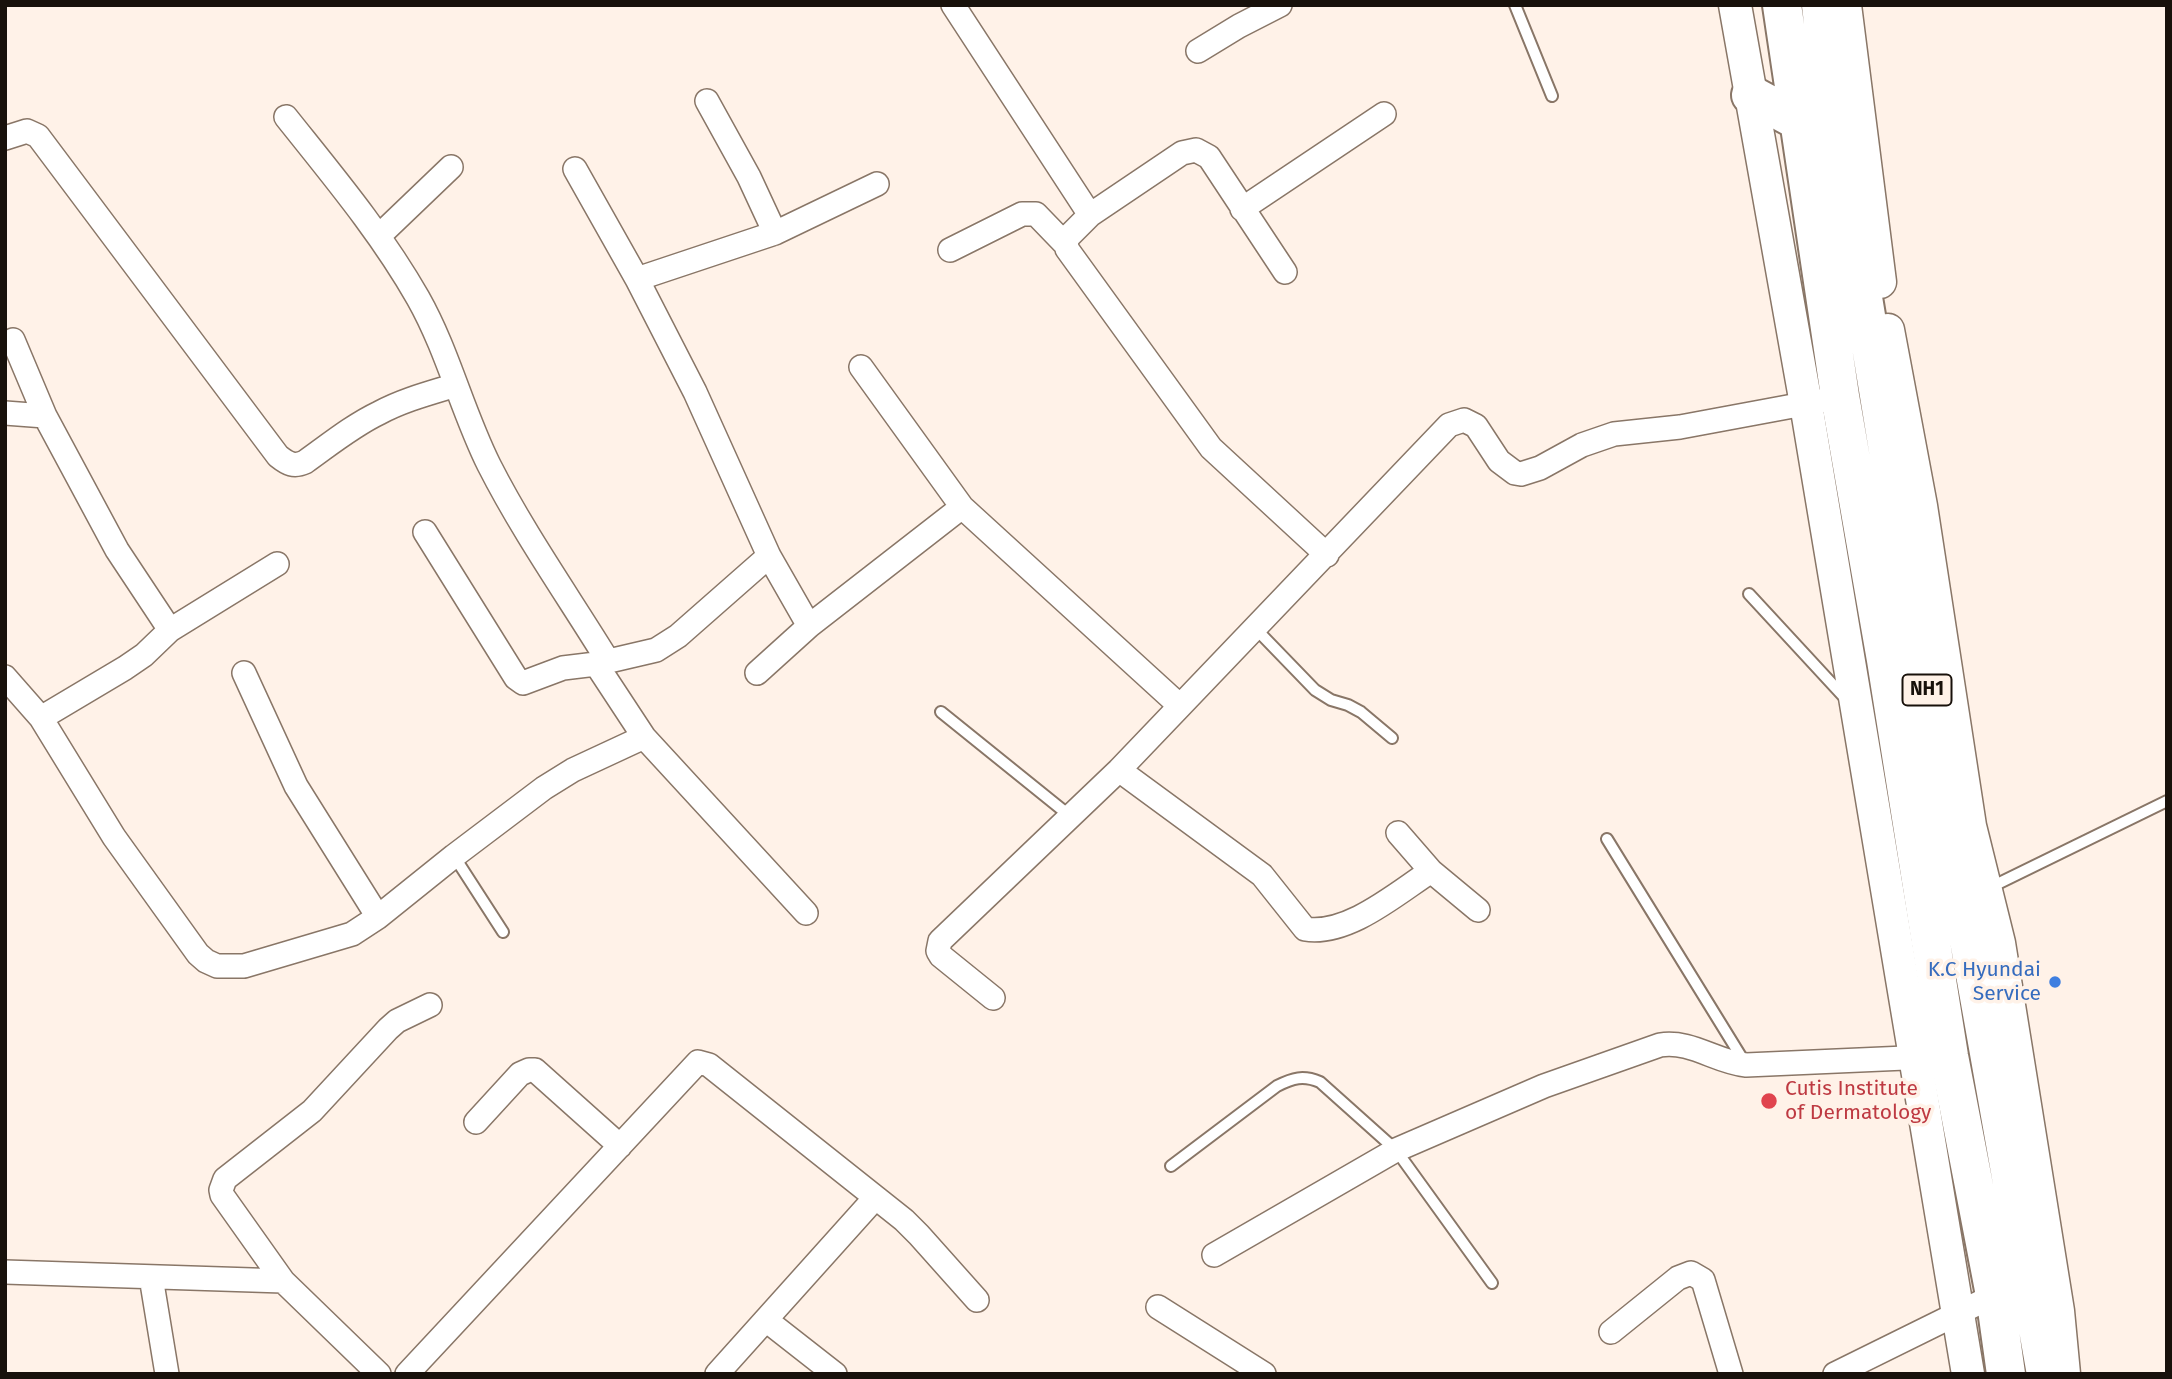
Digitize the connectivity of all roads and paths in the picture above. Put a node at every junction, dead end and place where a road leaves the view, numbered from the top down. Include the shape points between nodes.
1 (953, 5) edge
2 (1280, 5) edge
3 (1515, 5) edge
4 (1735, 5) edge
5 (1782, 5) edge
6 (1834, 17) edge
7 (1198, 51) dead end
8 (1751, 95) junction
9 (1552, 96) dead end
10 (707, 101) dead end
11 (1384, 114) dead end
12 (286, 117) dead end
13 (1799, 121) junction
14 (5, 138) edge
15 (451, 167) dead end
16 (575, 169) dead end
17 (877, 184) dead end
18 (1242, 209) junction
19 (1090, 215) junction
20 (775, 233) junction
21 (380, 235) junction
22 (1065, 244) junction
23 (950, 250) dead end
24 (1285, 272) dead end
25 (637, 279) junction
26 (13, 340) dead end
27 (861, 367) dead end
28 (456, 384) junction
29 (1823, 400) junction
30 (5, 413) edge
31 (45, 416) junction
32 (962, 508) junction
33 (425, 532) dead end
34 (1327, 555) junction
35 (769, 556) junction
36 (277, 564) dead end
37 (1749, 594) dead end
38 (809, 626) junction
39 (1256, 629) junction
40 (170, 630) junction
41 (602, 662) junction
42 (244, 673) dead end
43 (757, 673) dead end
44 (5, 677) edge
45 (1181, 706) junction
46 (941, 712) dead end
47 (1858, 712) junction
48 (41, 718) junction
49 (644, 737) junction
50 (1392, 738) dead end
51 (1119, 770) junction
52 (2167, 801) edge
53 (1070, 816) junction
54 (1398, 833) dead end
55 (1607, 839) dead end
56 (454, 856) junction
57 (1431, 871) junction
58 (1973, 893) junction
59 (1478, 910) dead end
60 (806, 913) dead end
61 (378, 918) junction
62 (503, 932) dead end
63 (993, 998) dead end
64 (430, 1005) dead end
65 (1932, 1056) junction
66 (1746, 1065) junction
67 (476, 1122) dead end
68 (620, 1146) junction
69 (1396, 1150) junction
70 (1171, 1166) dead end
71 (875, 1198) junction
72 (1214, 1255) dead end
73 (5, 1272) edge
74 (151, 1277) junction
75 (283, 1281) junction
76 (1492, 1283) dead end
77 (1995, 1295) junction
78 (977, 1300) dead end
79 (1158, 1307) dead end
80 (1958, 1312) junction
81 (766, 1320) junction
82 (1611, 1332) dead end
83 (167, 1374) edge
84 (379, 1374) edge
85 (407, 1374) edge
86 (717, 1374) edge
87 (835, 1374) edge
88 (1264, 1374) edge
89 (1731, 1374) edge
90 (1835, 1374) edge
91 (1968, 1374) edge
92 (2006, 1374) edge
93 (2046, 1374) edge
94 (2064, 1374) edge

1 - 19 street
2 - 7 street
3 - 9 lane
4 - 8 street
5 - 13 highway, NH1
6 - 58 highway, NH1 via 1835,127
8 - 13 highway
8 - 29 street
10 - 20 street
11 - 18 street
12 - 21 street
13 - 29 highway, NH1
14 - 28 street via 27,131 38,136 278,456 291,465 305,462 379,413
15 - 21 street
16 - 25 street
17 - 20 street
18 - 19 street via 1209,157 1190,150
18 - 24 street
19 - 22 street
20 - 25 street
21 - 28 street via 428,316
22 - 23 street via 1032,212
22 - 34 street via 1211,448
25 - 35 street via 695,392
26 - 31 street
27 - 32 street
28 - 41 street via 488,462
29 - 34 street via 1614,435 1521,474 1499,461 1476,426 1458,421 1449,425
29 - 47 street
29 - 65 highway, NH1 via 1886,660
30 - 31 street
31 - 40 street via 117,550
32 - 38 street
32 - 45 street
33 - 41 street via 519,682
34 - 39 street
35 - 38 street
35 - 41 street via 668,643
36 - 40 street
37 - 47 lane
38 - 43 street
39 - 45 street
39 - 50 lane via 1315,690 1361,712
40 - 48 street via 125,668
41 - 49 street
42 - 61 street via 296,786
44 - 48 street
45 - 51 street
46 - 53 lane
47 - 65 street
48 - 61 street via 114,837 206,961 244,966 334,941
49 - 56 street via 544,788
49 - 60 street
51 - 53 street
51 - 57 street via 1262,875 1305,929 1361,918
52 - 58 lane
53 - 63 street via 940,941 941,956
54 - 57 street
55 - 66 lane
56 - 61 street
56 - 62 lane
57 - 59 street
58 - 93 highway, NH1
58 - 94 street via 2001,957
64 - 75 street via 397,1021 312,1111 223,1183 222,1195
65 - 66 street
65 - 77 highway, NH1
65 - 80 street
66 - 69 street via 1732,1064 1687,1045 1660,1045 1544,1086
67 - 68 street via 520,1074 535,1070
68 - 71 street via 692,1065 703,1062
68 - 85 street
69 - 70 lane via 1320,1082 1296,1077 1277,1086
69 - 72 street
69 - 76 lane
71 - 78 street via 919,1235
71 - 81 street
73 - 74 street
74 - 75 street
74 - 83 street
75 - 84 street
77 - 80 street
77 - 92 highway, NH1
79 - 88 street
80 - 90 street
80 - 91 street
81 - 86 street
81 - 87 street
82 - 89 street via 1678,1278 1696,1274 1703,1280

